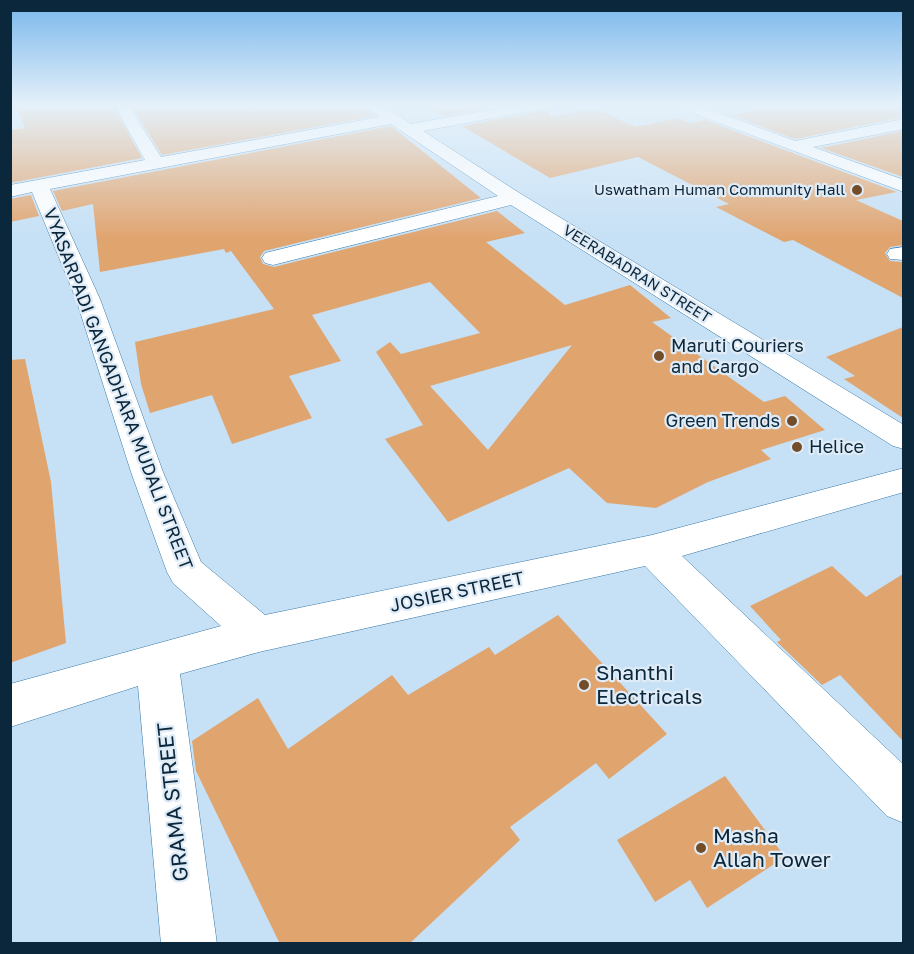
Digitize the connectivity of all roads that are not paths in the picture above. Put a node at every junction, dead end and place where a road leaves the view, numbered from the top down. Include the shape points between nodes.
1 (148, 151) edge
2 (239, 151) edge
3 (442, 151) edge
4 (805, 151) edge
5 (156, 164) junction
6 (903, 187) edge
7 (25, 189) edge
8 (514, 198) junction
9 (273, 258) dead end
10 (903, 439) edge
11 (903, 480) edge
12 (652, 550) junction
13 (259, 634) junction
14 (157, 661) junction
15 (10, 706) edge
16 (903, 799) edge
17 (189, 944) edge

1 - 5 street
2 - 5 street
3 - 8 street, VEERABADRAN STREET
4 - 6 street
5 - 7 street
7 - 13 street, VYASARPADI GANGADHARA MUDALI STREET via 88,299 186,572
8 - 9 street
8 - 10 street, VEERABADRAN STREET
11 - 12 street, JOSIER STREET
12 - 13 street, JOSIER STREET
12 - 16 street
13 - 14 street, JOSIER STREET
14 - 15 street, JOSIER STREET
14 - 17 street, GRAMA STREET

